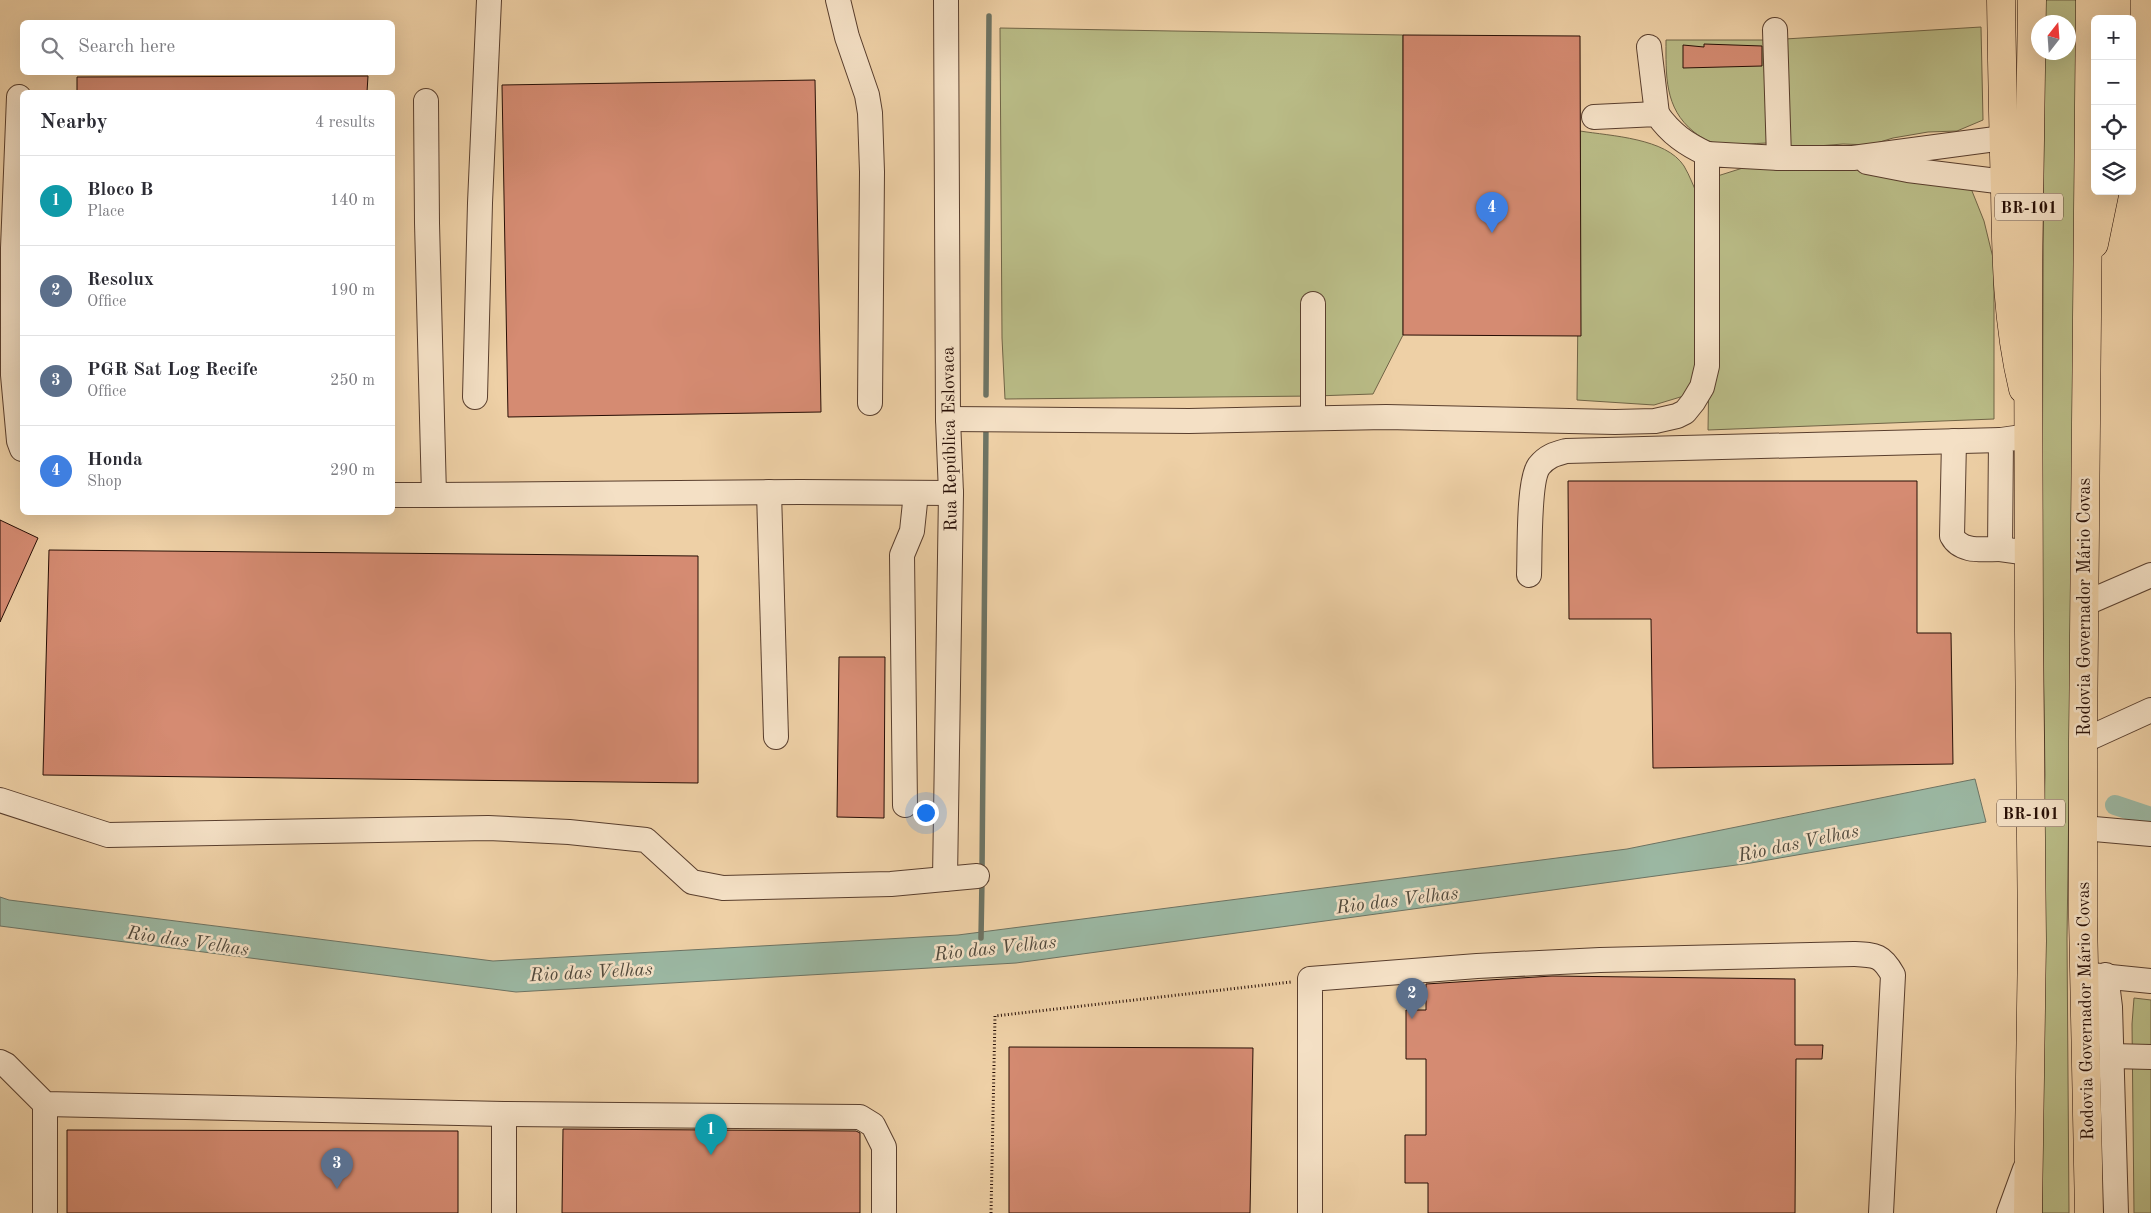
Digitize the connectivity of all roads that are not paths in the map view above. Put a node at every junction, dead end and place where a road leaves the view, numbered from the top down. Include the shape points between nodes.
1 (489, 0) edge
2 (838, 0) edge
3 (946, 0) edge
4 (2001, 0) edge
5 (2032, 0) edge
6 (2090, 0) edge
7 (2116, 0) edge
8 (2129, 0) edge
9 (2116, 15) edge
10 (2127, 15) edge
11 (1775, 30) dead end
12 (1648, 47) dead end
13 (19, 97) dead end
14 (426, 101) dead end
15 (1657, 114) junction
16 (1594, 117) dead end
17 (2003, 138) junction
18 (1707, 154) junction
19 (1779, 158) junction
20 (1853, 158) junction
21 (2005, 182) junction
22 (2104, 195) edge
23 (2086, 280) junction
24 (1313, 304) dead end
25 (476, 397) dead end
26 (870, 403) dead end
27 (1313, 418) junction
28 (948, 419) junction
29 (2029, 425) junction
30 (2001, 440) junction
31 (1954, 441) junction
32 (20, 443) edge
33 (769, 492) junction
34 (916, 493) junction
35 (951, 493) junction
36 (395, 495) edge
37 (434, 495) junction
38 (2000, 549) junction
39 (2029, 553) junction
40 (1529, 575) dead end
41 (2151, 575) edge
42 (2084, 604) junction
43 (2151, 710) edge
44 (776, 737) dead end
45 (2083, 741) junction
46 (0, 800) edge
47 (905, 805) dead end
48 (2083, 828) junction
49 (2151, 834) edge
50 (977, 876) dead end
51 (944, 879) junction
52 (2095, 975) junction
53 (2151, 981) edge
54 (2112, 1056) junction
55 (2151, 1057) edge
56 (0, 1062) edge
57 (45, 1104) junction
58 (504, 1114) junction
59 (2028, 1160) junction
60 (46, 1213) edge
61 (504, 1213) edge
62 (884, 1213) edge
63 (1310, 1213) edge
64 (1881, 1213) edge
65 (2009, 1213) edge
66 (2028, 1213) edge
67 (2089, 1213) edge
68 (2116, 1213) edge

1 - 25 street
2 - 26 street via 870,113
3 - 28 street, Rua República Eslovaca
4 - 17 main road
5 - 29 main road, BR-101
6 - 23 main road, Rodovia Governador Mário Covas / BR-101
7 - 9 main road
8 - 10 street
11 - 19 street
12 - 15 street
13 - 32 street via 12,375
14 - 37 street
15 - 16 street
15 - 18 street via 1667,128 1685,143
17 - 20 street
17 - 21 main road
18 - 19 street
18 - 27 street via 1707,366 1702,387 1685,412 1655,421 1615,422
19 - 20 street
20 - 21 street via 1908,170
21 - 29 main road via 2009,317
22 - 23 main road
23 - 42 main road, Rodovia Governador Mário Covas / BR-101
24 - 27 street
27 - 28 street via 1189,421
28 - 35 street, Rua República Eslovaca
29 - 30 street
29 - 39 main road, BR-101
30 - 31 street
30 - 38 street
31 - 38 street via 1952,536 1956,544 1965,548
31 - 40 street via 1566,451 1549,456 1538,468 1533,483
33 - 34 street
33 - 37 street
33 - 44 street
34 - 35 street
34 - 47 street via 912,531 902,555
35 - 51 street, Rua República Eslovaca
36 - 37 street
38 - 39 street
39 - 59 main road, BR-101 via 2032,941
41 - 42 street
42 - 45 main road, Rodovia Governador Mário Covas / BR-101
43 - 45 street
45 - 48 main road, Rodovia Governador Mário Covas / BR-101
46 - 51 street via 108,835 488,828 646,840 692,882 723,888 891,884
48 - 49 street
48 - 52 main road, Rodovia Governador Mário Covas / BR-101
50 - 51 street
52 - 53 street
52 - 54 street via 2110,1007
52 - 67 main road, Rodovia Governador Mário Covas / BR-101
54 - 55 street
54 - 68 street
56 - 57 street
57 - 58 street
57 - 60 street
58 - 61 street
58 - 62 street via 860,1116 873,1125 884,1147
59 - 65 street
59 - 66 main road, BR-101
63 - 64 street via 1310,980 1600,960 1874,955 1886,961 1893,975

